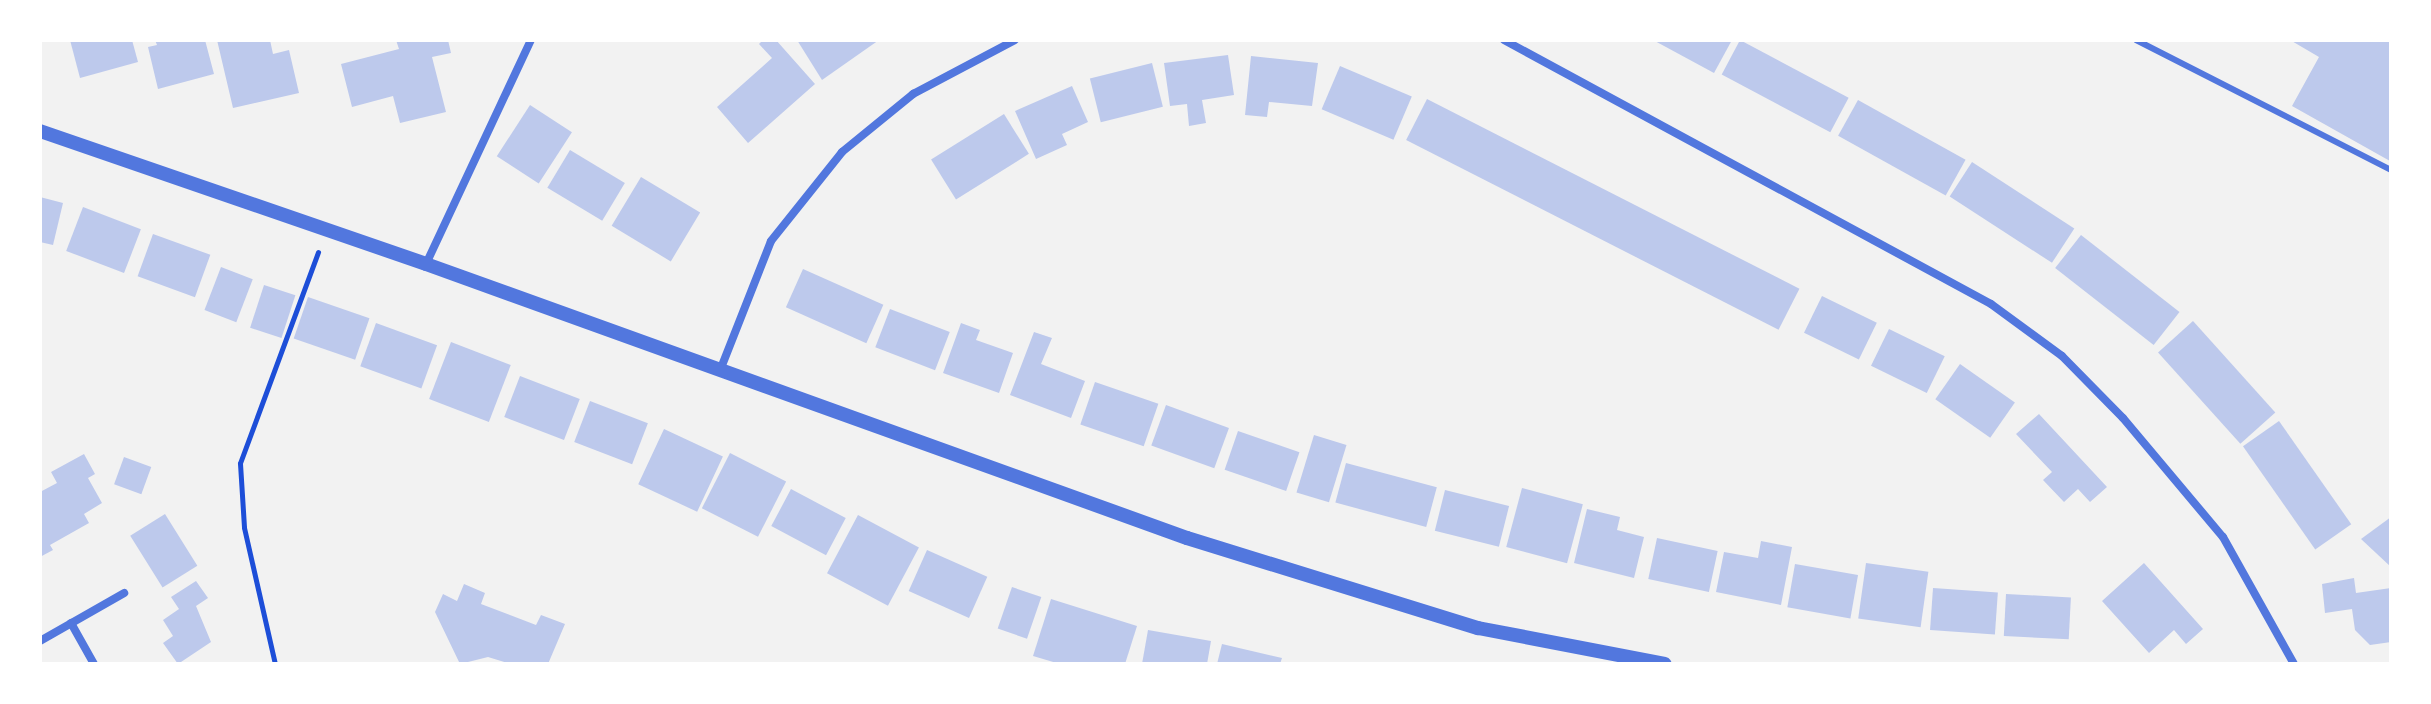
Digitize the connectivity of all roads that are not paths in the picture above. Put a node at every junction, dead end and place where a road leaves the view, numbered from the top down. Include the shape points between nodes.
1 (1015, 40) edge
2 (1504, 40) edge
3 (2136, 40) edge
4 (532, 41) edge
5 (40, 131) edge
6 (2391, 170) edge
7 (426, 264) junction
8 (721, 368) junction
9 (124, 593) dead end
10 (71, 623) junction
11 (40, 641) edge
12 (94, 664) edge
13 (1665, 664) edge
14 (2294, 664) edge

1 - 8 street via 913,94 842,152 771,241
2 - 14 street via 1991,304 2062,356 2123,418 2223,537
3 - 6 lane
4 - 7 street
5 - 7 street
7 - 8 street
8 - 13 street via 1187,538 1478,628
9 - 10 street
10 - 11 street
10 - 12 street

